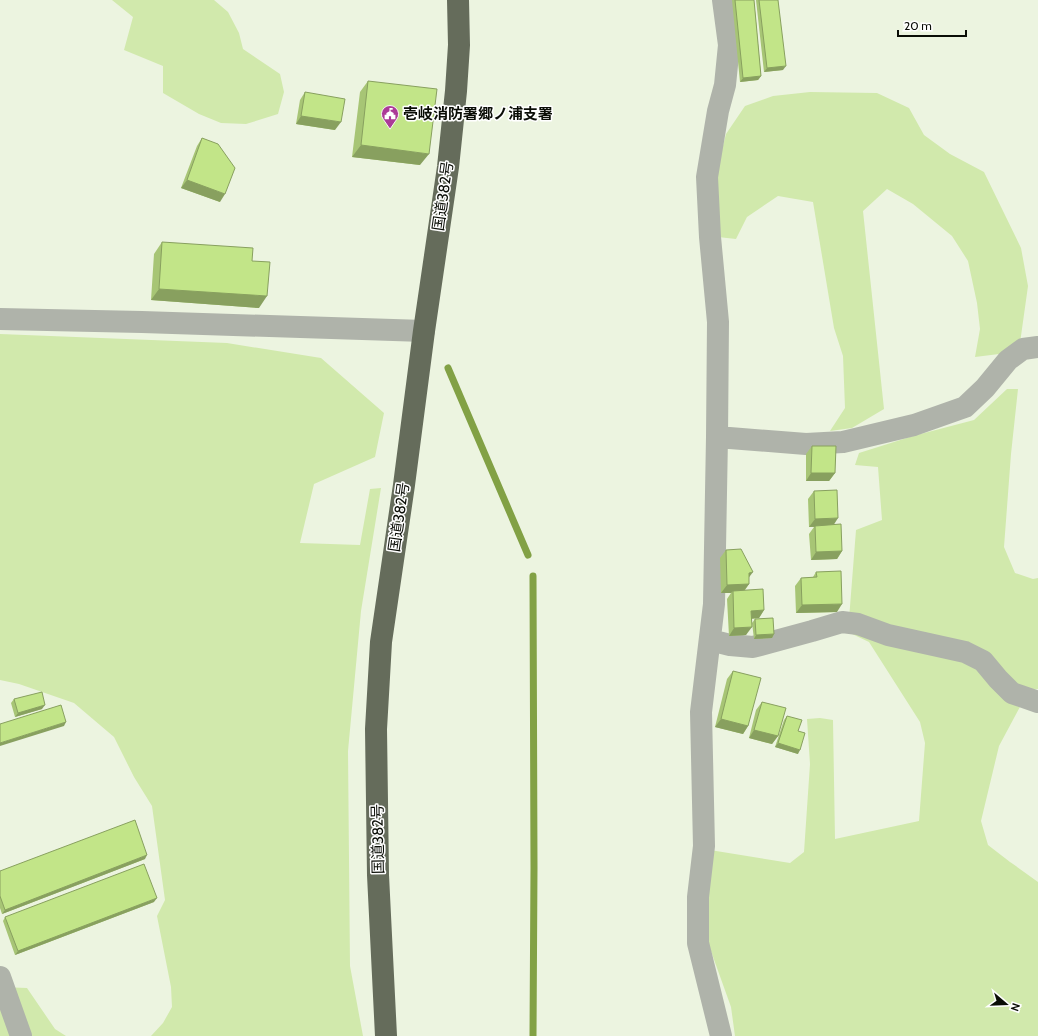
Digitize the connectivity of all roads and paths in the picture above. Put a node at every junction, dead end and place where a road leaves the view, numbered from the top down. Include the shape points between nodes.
1 (458, 0) edge
2 (723, 0) edge
3 (0, 319) edge
4 (424, 331) junction
5 (1038, 347) edge
6 (717, 437) junction
7 (710, 640) junction
8 (1038, 702) edge
9 (0, 977) edge
10 (21, 1036) edge
11 (386, 1036) edge
12 (722, 1036) edge

1 - 4 highway, 国道382号 via 456,91
2 - 6 street via 729,45 725,85 707,177 718,322
3 - 4 street
4 - 11 highway, 国道382号 via 381,642 376,729 378,876
5 - 6 street via 1023,349 1008,360 965,407 914,425 843,442 806,444
6 - 7 street via 714,604
7 - 8 street via 753,647 842,622 858,624 888,635 965,652 984,661 1012,693
7 - 12 street via 701,712 704,846 698,896 698,944
9 - 10 street

